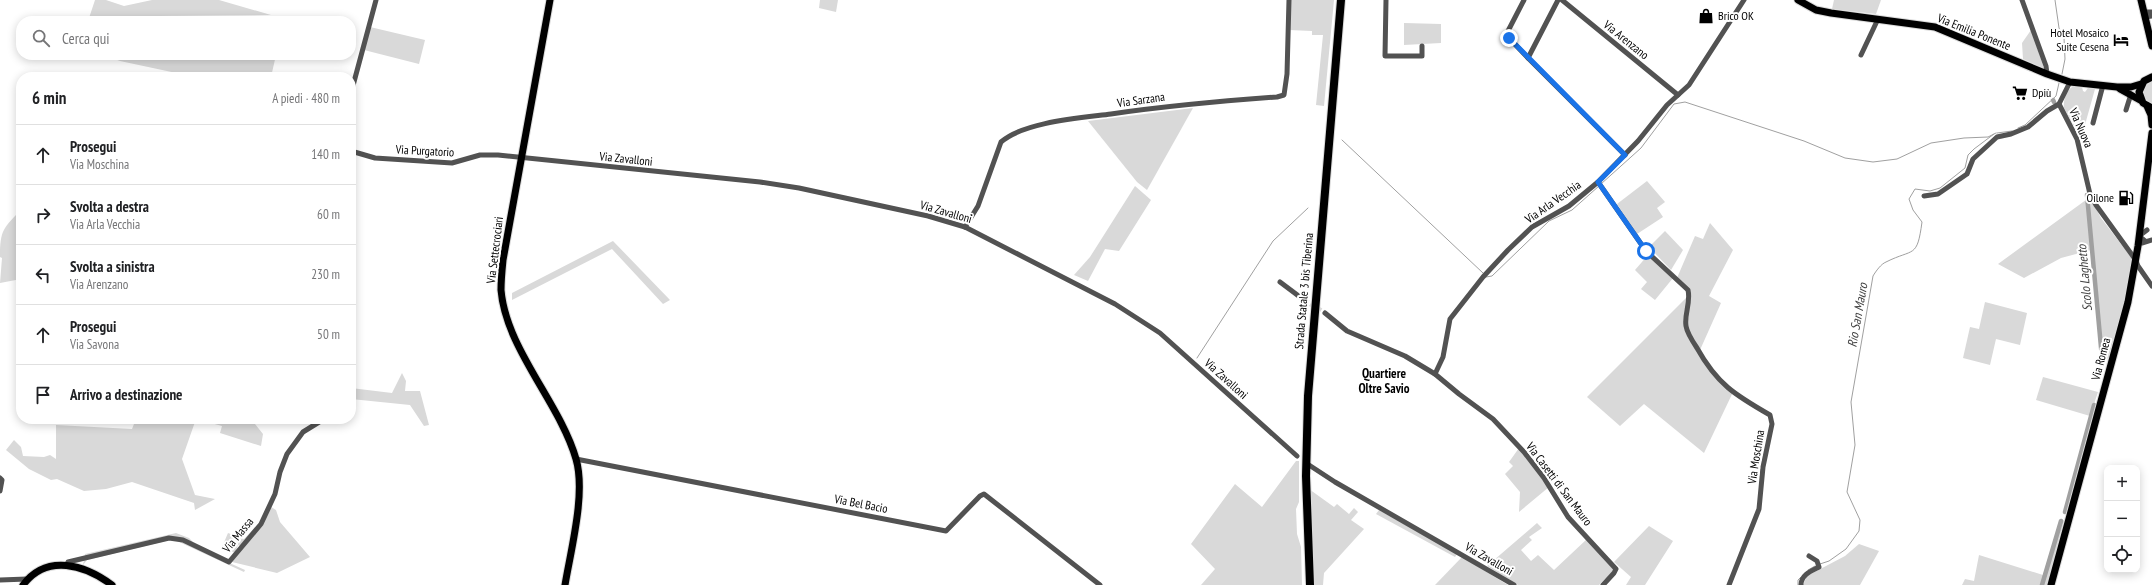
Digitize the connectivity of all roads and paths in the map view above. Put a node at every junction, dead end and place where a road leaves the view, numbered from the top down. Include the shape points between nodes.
1 (376, 0) edge
2 (550, 0) edge
3 (1289, 0) edge
4 (1386, 0) edge
5 (1524, 0) edge
6 (1558, 0) edge
7 (1562, 0) edge
8 (1744, 0) edge
9 (1798, 0) edge
10 (2022, 0) edge
11 (2141, 0) edge
12 (1339, 4) edge
13 (2152, 12) edge
14 (2147, 15) edge
15 (1878, 19) junction
16 (1422, 46) dead end
17 (2152, 46) edge
18 (1861, 55) dead end
19 (1528, 58) junction
20 (356, 74) edge
21 (2047, 74) junction
22 (2151, 76) edge
23 (2067, 81) junction
24 (2141, 84) junction
25 (2103, 85) junction
26 (2116, 87) junction
27 (2132, 94) dead end
28 (1678, 95) junction
29 (2140, 100) junction
30 (2059, 104) junction
31 (2149, 107) edge
32 (2126, 110) dead end
33 (2093, 123) dead end
34 (2152, 125) edge
35 (2152, 133) edge
36 (356, 152) edge
37 (1625, 155) junction
38 (521, 158) junction
39 (1599, 184) junction
40 (1924, 196) dead end
41 (2140, 225) junction
42 (965, 226) junction
43 (2150, 231) edge
44 (2142, 238) junction
45 (2152, 240) edge
46 (2136, 259) junction
47 (1280, 282) dead end
48 (2152, 286) edge
49 (1304, 300) tunnel mouth
50 (1325, 314) tunnel mouth
51 (1435, 374) junction
52 (316, 424) edge
53 (1297, 456) dead end
54 (576, 459) junction
55 (1309, 465) dead end
56 (0, 478) edge
57 (0, 491) edge
58 (1809, 556) dead end
59 (67, 565) junction
60 (28, 579) junction
61 (0, 580) edge
62 (23, 585) edge
63 (112, 585) edge
64 (565, 585) edge
65 (1100, 585) edge
66 (1305, 585) edge
67 (1310, 585) edge
68 (1514, 585) edge
69 (1602, 585) edge
70 (1729, 585) edge
71 (1801, 585) edge
72 (2051, 585) edge

1 - 20 street
2 - 38 main road, Via Settecrociari
3 - 42 street, Via Sarzana via 1284,95 1192,103 1061,120 1009,135 1001,142 978,206
4 - 16 street via 1385,56 1422,56
5 - 19 street via 1508,31 1509,38
6 - 19 street
7 - 28 street, Via Arenzano
8 - 28 street, Via Arla Vecchia via 1702,69
9 - 15 main road, Via Emilia Ponente via 1823,11
10 - 21 street
11 - 14 main road
12 - 66 highway, Strada Statale 3 bis Tiberina via 1303,396 1301,475
12 - 67 highway, Strada Statale 3 bis Tiberina via 1308,396 1306,476
13 - 14 street
14 - 17 main road
15 - 18 street
15 - 21 main road, Via Emilia Ponente via 1935,27
19 - 37 street
21 - 23 main road, Via Emilia Ponente
22 - 24 main road
23 - 25 main road, Via Emilia Ponente
23 - 30 street, Via Nuova
24 - 26 main road, Via Emilia Ponente
24 - 29 main road
25 - 26 main road, Via Emilia Ponente
25 - 33 street
26 - 29 main road, Via Emilia Ponente
27 - 32 street
28 - 37 street, Via Arla Vecchia
29 - 31 main road, Via Emilia Ponente
30 - 40 street via 2028,127 1997,137 1973,159 1967,174 1938,194
30 - 46 street, Via Nuova via 2077,139 2090,194 2096,206
31 - 34 main road
35 - 41 main road, Via Romea
36 - 38 street, Via Purgatorio via 375,158 452,164 482,155
37 - 39 street, Via Arla Vecchia
38 - 42 street, Via Zavalloni via 760,182 799,188
38 - 54 main road, Via Settecrociari via 503,260 501,290 506,313 517,341 563,428
39 - 51 street, Via Arla Vecchia via 1569,206 1532,227 1485,275 1450,319 1443,357
39 - 70 street, Via Moschina via 1646,251 1688,290 1690,298 1686,326 1706,366 1715,378 1770,415 1772,424 1763,467 1759,509
41 - 43 street
41 - 44 main road, Via Romea
42 - 53 street, Via Zavalloni via 1136,316 1160,333
43 - 44 street
44 - 45 street
44 - 46 main road, Via Romea
46 - 48 street, Via Nuova
46 - 72 main road, Via Romea via 2128,302
47 - 49 street
50 - 51 street, Via Casetti di San Mauro via 1347,331 1405,356
51 - 69 street, Via Casetti di San Mauro via 1493,419 1524,452 1568,517 1616,569
52 - 59 street, Via Massa via 303,432 287,454 275,494 261,524 229,562 183,540 169,538 68,562
54 - 64 main road, Via Settecrociari via 580,484
54 - 65 street, Via Bel Bacio via 946,531 984,494
55 - 68 street, Via Zavalloni
56 - 57 street
58 - 71 street via 1817,561 1819,568 1809,571
59 - 60 main road via 46,568
59 - 63 main road via 84,568
60 - 61 street
60 - 62 main road

